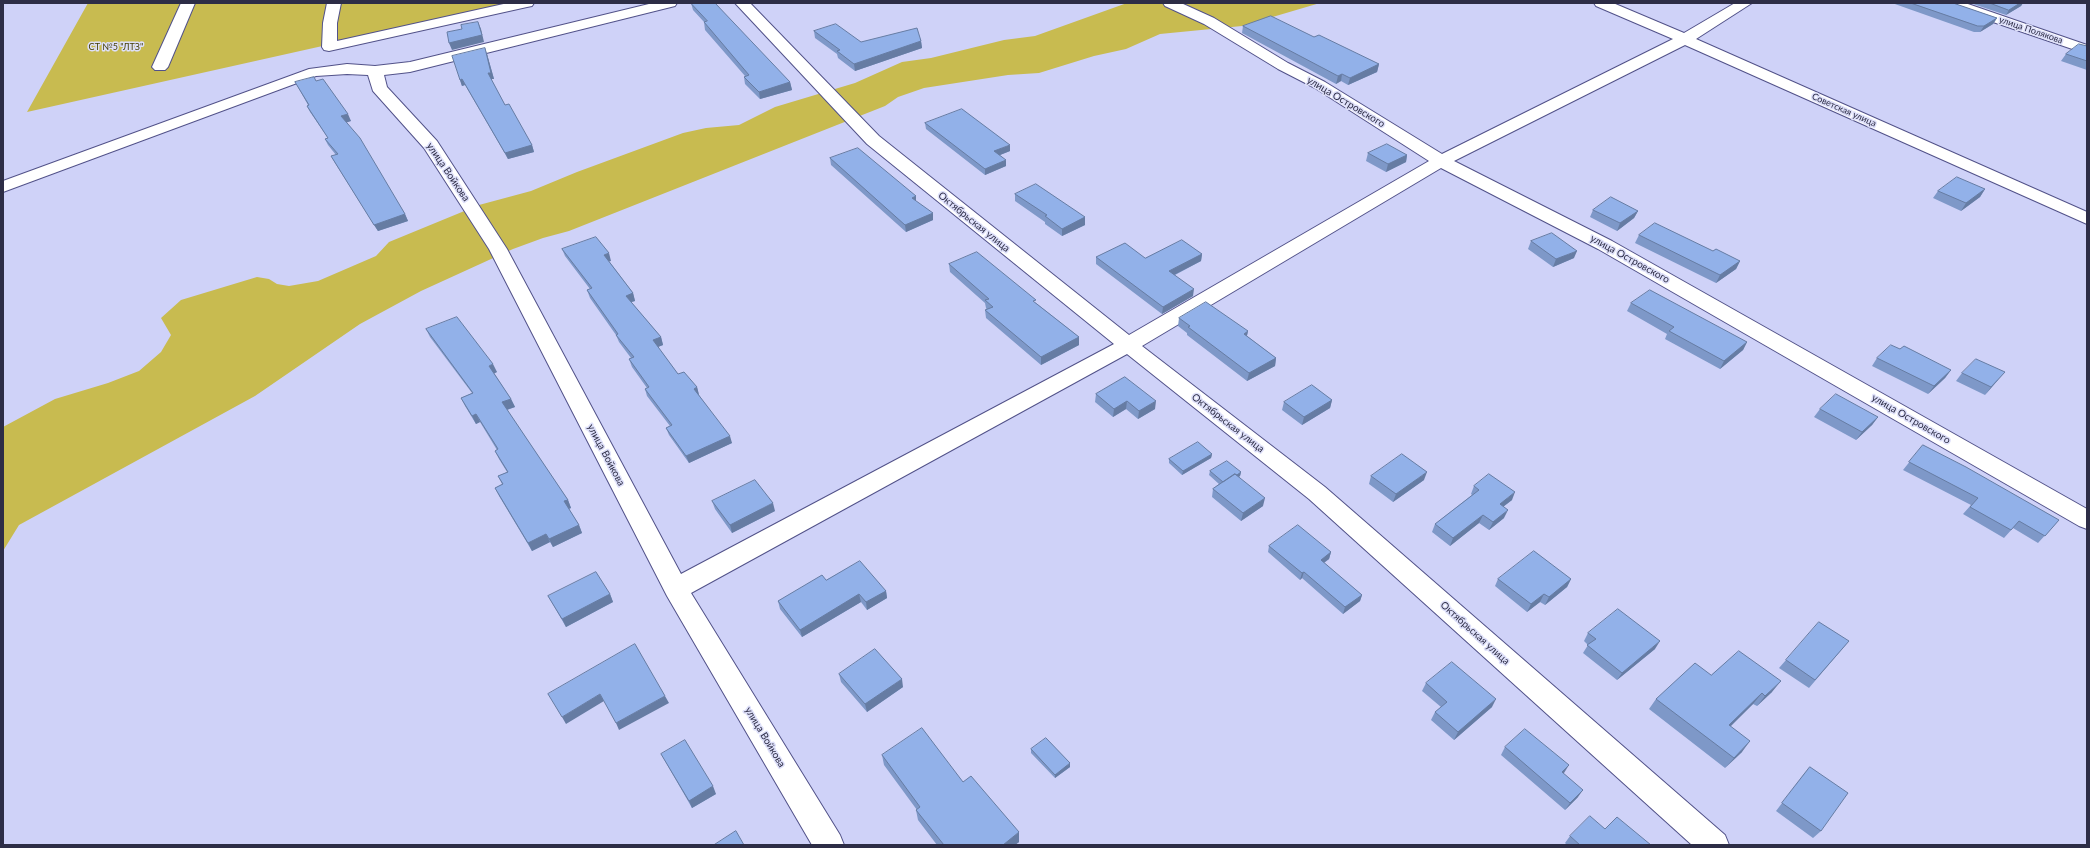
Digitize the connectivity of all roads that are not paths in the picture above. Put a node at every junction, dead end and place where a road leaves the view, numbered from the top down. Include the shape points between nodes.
1 (188, 3) edge
2 (334, 3) edge
3 (526, 3) edge
4 (670, 3) edge
5 (742, 3) edge
6 (1170, 3) edge
7 (1601, 3) edge
8 (1745, 3) edge
9 (1952, 3) edge
10 (479, 8) edge
11 (1685, 39) junction
12 (2087, 50) edge
13 (160, 67) dead end
14 (375, 72) junction
15 (1441, 161) junction
16 (3, 187) edge
17 (2087, 219) edge
18 (1128, 345) junction
19 (2087, 520) edge
20 (676, 589) junction
21 (829, 845) edge
22 (1714, 845) edge

1 - 13 street
2 - 10 street via 329,47
3 - 10 street
4 - 14 street via 410,67
5 - 18 street, Октябрьская улица via 873,140
6 - 15 street, улица Островского via 1208,21 1320,85
7 - 11 street, Советская улица
8 - 11 street
9 - 12 street, улица Полякова
11 - 15 street
11 - 17 street, Советская улица
14 - 16 street via 347,69 314,72
14 - 20 street, улица Войкова via 379,88 431,145 498,249
15 - 18 street
15 - 19 street, улица Островского via 1605,245
18 - 20 street
18 - 22 street, Октябрьская улица via 1317,493
20 - 21 street, улица Войкова

